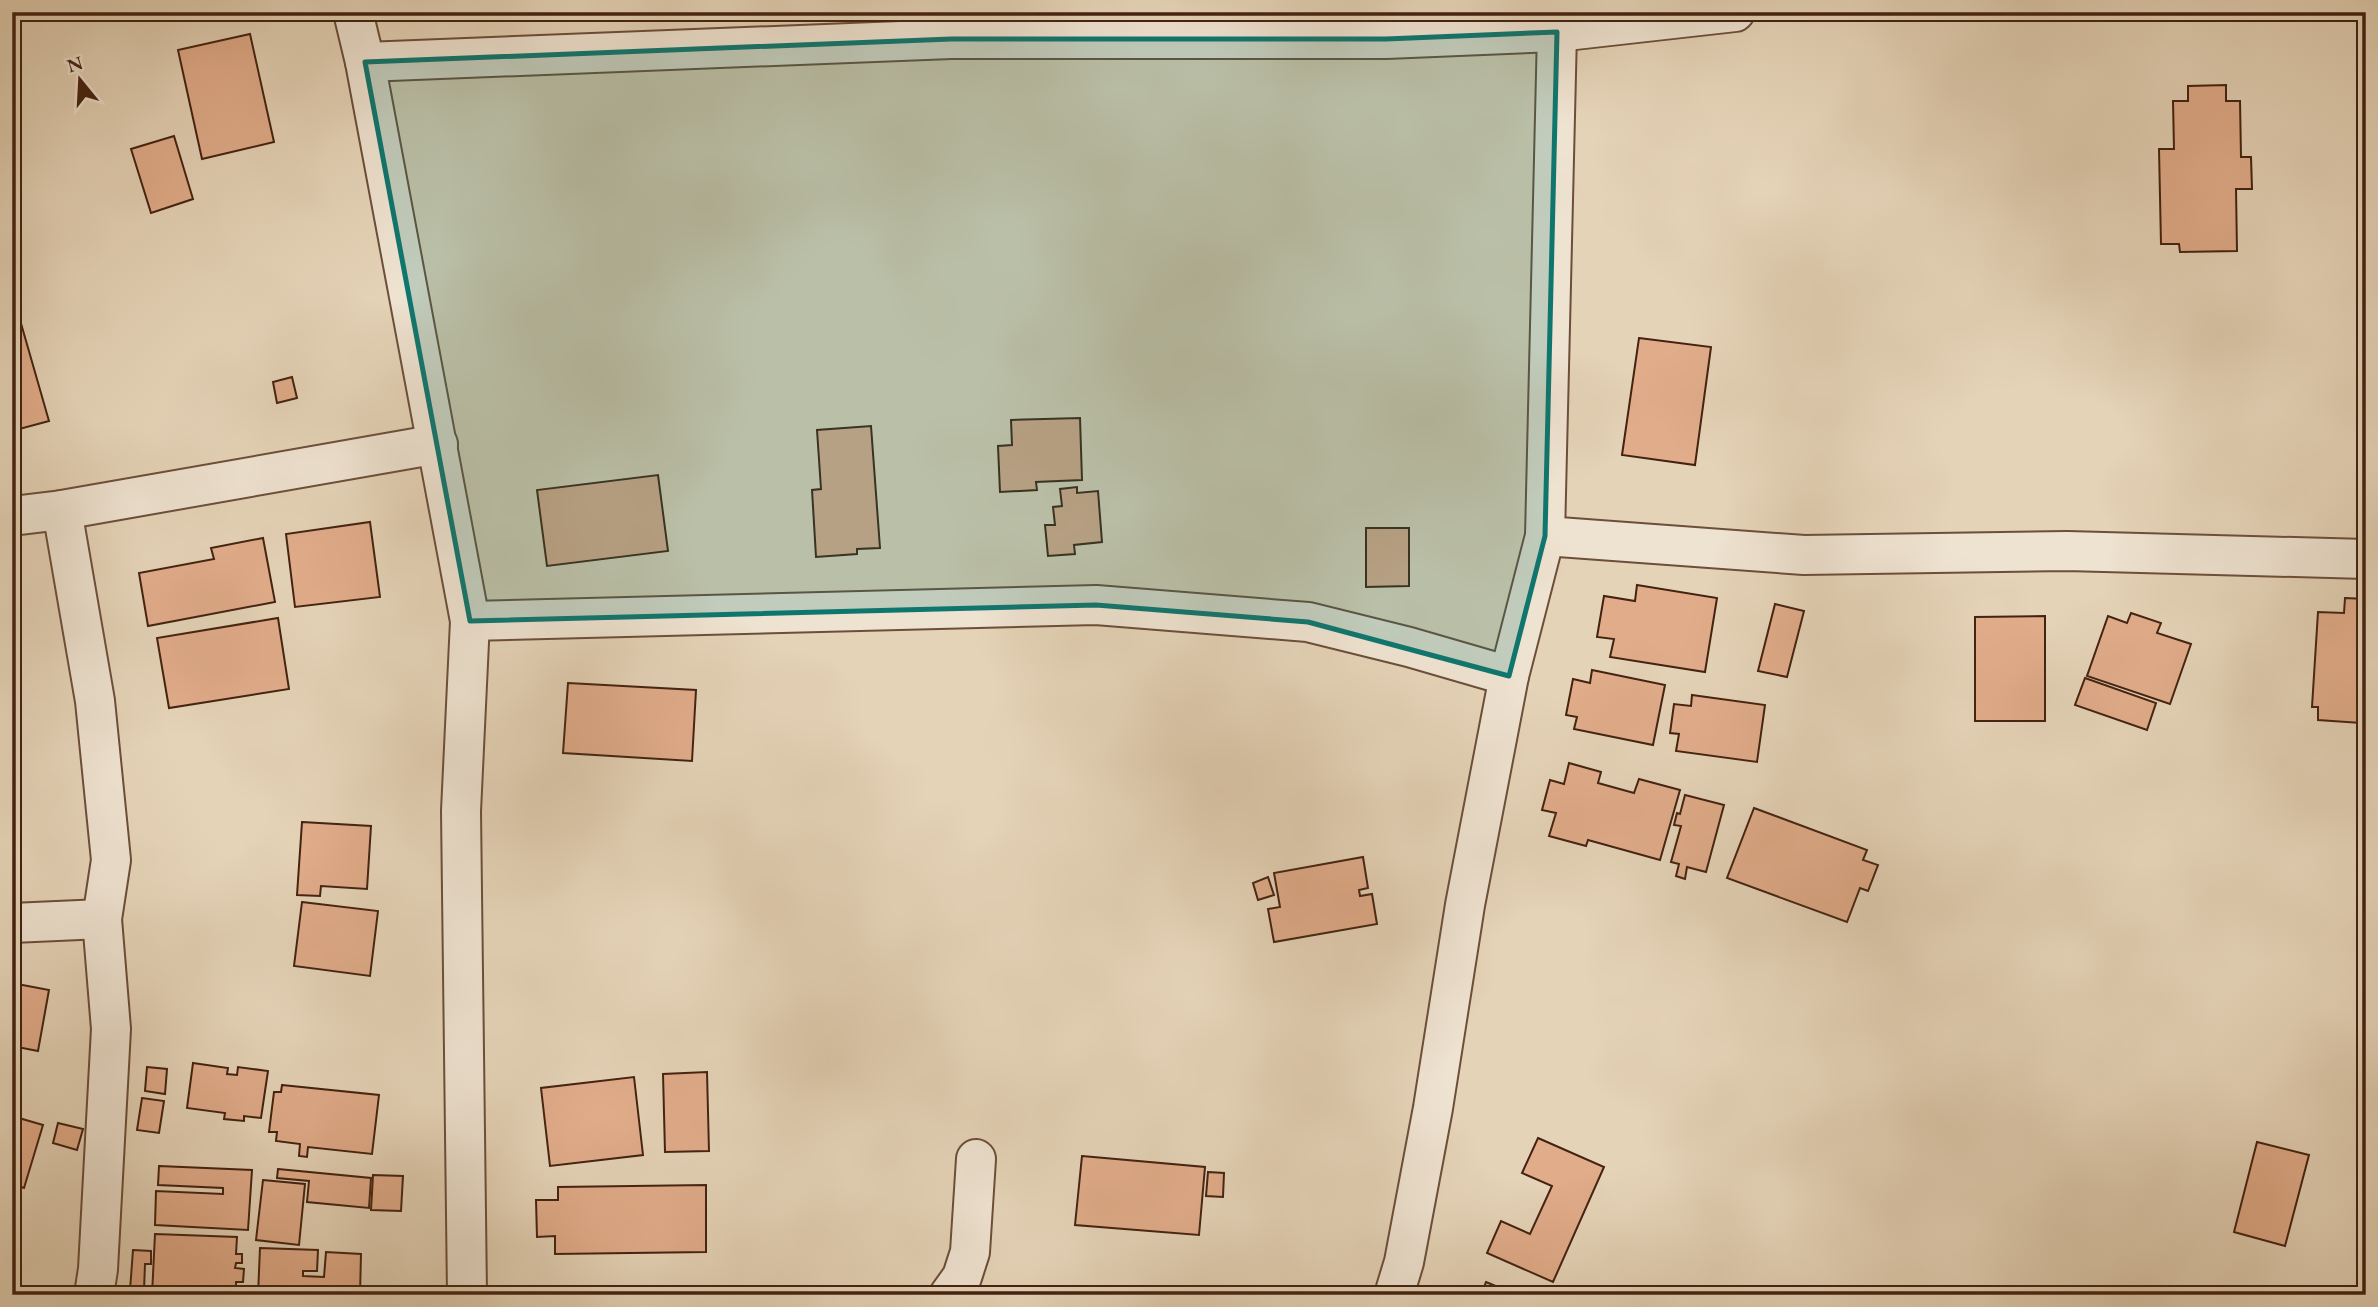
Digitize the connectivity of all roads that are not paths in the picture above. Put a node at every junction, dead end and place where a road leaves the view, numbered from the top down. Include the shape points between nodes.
1 (353, 12) edge
2 (1735, 12) edge
3 (946, 26) edge
4 (1557, 32) junction
5 (365, 62) junction
6 (438, 444) junction
7 (62, 510) junction
8 (12, 516) edge
9 (1545, 536) junction
10 (2366, 559) edge
11 (470, 621) junction
12 (1509, 676) junction
13 (102, 919) junction
14 (12, 923) edge
15 (976, 1159) dead end
16 (94, 1295) edge
17 (467, 1295) edge
18 (949, 1295) edge
19 (1394, 1295) edge

1 - 5 street
2 - 4 street
3 - 4 street via 1386,39
3 - 5 street
4 - 9 street
5 - 6 street
6 - 7 street
6 - 11 street
7 - 8 street
7 - 13 street via 95,701 111,860
9 - 10 street via 1804,555 2067,551
9 - 12 street
11 - 12 street via 1096,605 1308,622
11 - 17 street via 461,811
12 - 19 street via 1414,1211
13 - 14 street
13 - 16 street via 111,1029
15 - 18 street via 970,1252 962,1277

